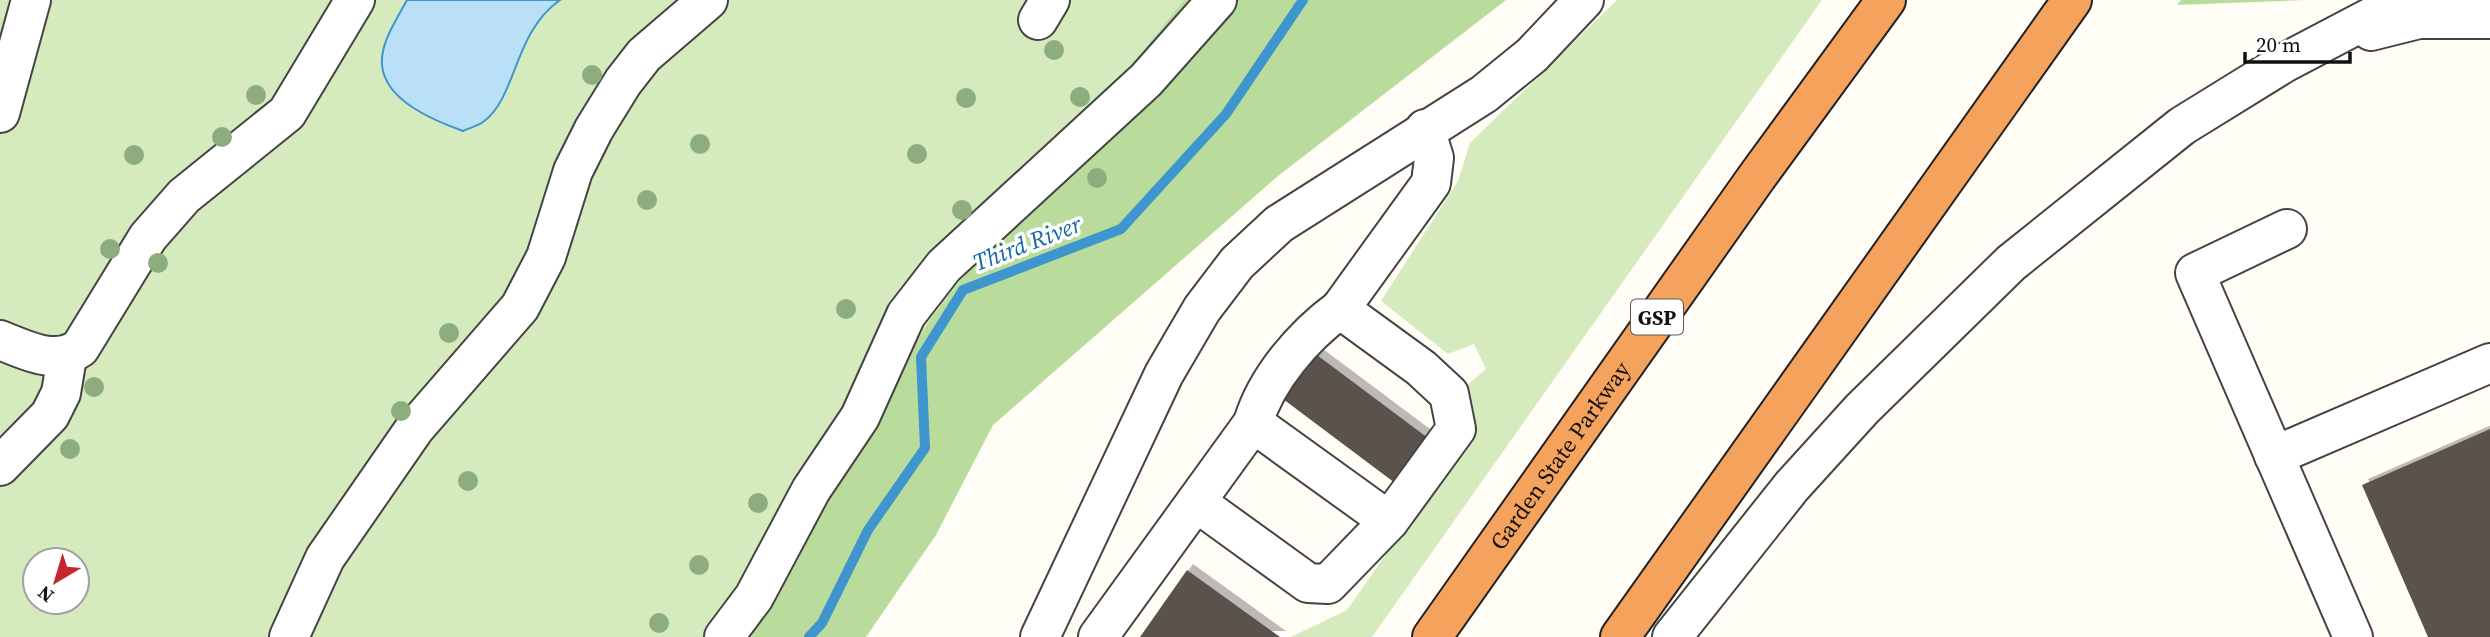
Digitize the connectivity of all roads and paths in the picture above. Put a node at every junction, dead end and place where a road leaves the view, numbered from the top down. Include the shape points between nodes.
1 (31, 0) edge
2 (355, 0) edge
3 (708, 0) edge
4 (1217, 0) edge
5 (1886, 0) edge
6 (2072, 0) edge
7 (2404, 0) edge
8 (1572, 13) edge
9 (2490, 19) edge
10 (2284, 63) junction
11 (0, 113) edge
12 (1424, 129) junction
13 (2287, 229) dead end
14 (1340, 309) junction
15 (0, 340) edge
16 (67, 357) junction
17 (2490, 363) edge
18 (1253, 423) junction
19 (2274, 456) junction
20 (0, 466) edge
21 (1196, 502) junction
22 (1389, 521) junction
23 (289, 637) edge
24 (724, 637) edge
25 (1040, 637) edge
26 (1098, 637) edge
27 (1432, 637) edge
28 (1620, 637) edge
29 (1672, 637) edge
30 (2353, 637) edge

1 - 11 lane
2 - 16 lane via 287,113 184,195 148,237 80,348
3 - 23 lane via 644,55 623,82 573,171 546,257 520,307 415,428 325,558
4 - 24 lane via 1146,80 944,266 906,315 860,417 811,490 754,597
5 - 27 highway, Garden State Parkway / GSP
6 - 28 highway
7 - 10 lane
8 - 12 lane via 1532,55 1484,94
9 - 10 lane via 2419,19
10 - 29 lane via 2182,126 2011,263 1871,400 1792,486
12 - 14 lane via 1434,158 1431,183
12 - 25 lane via 1279,224 1216,290 1164,374
13 - 19 lane via 2195,273
14 - 18 lane via 1310,331 1259,403
14 - 22 lane via 1449,394 1456,429
15 - 16 lane via 49,357
16 - 20 lane via 61,393 50,415
17 - 19 lane
18 - 21 lane
18 - 22 lane
19 - 30 lane
21 - 22 lane via 1308,583 1328,584
21 - 26 lane

